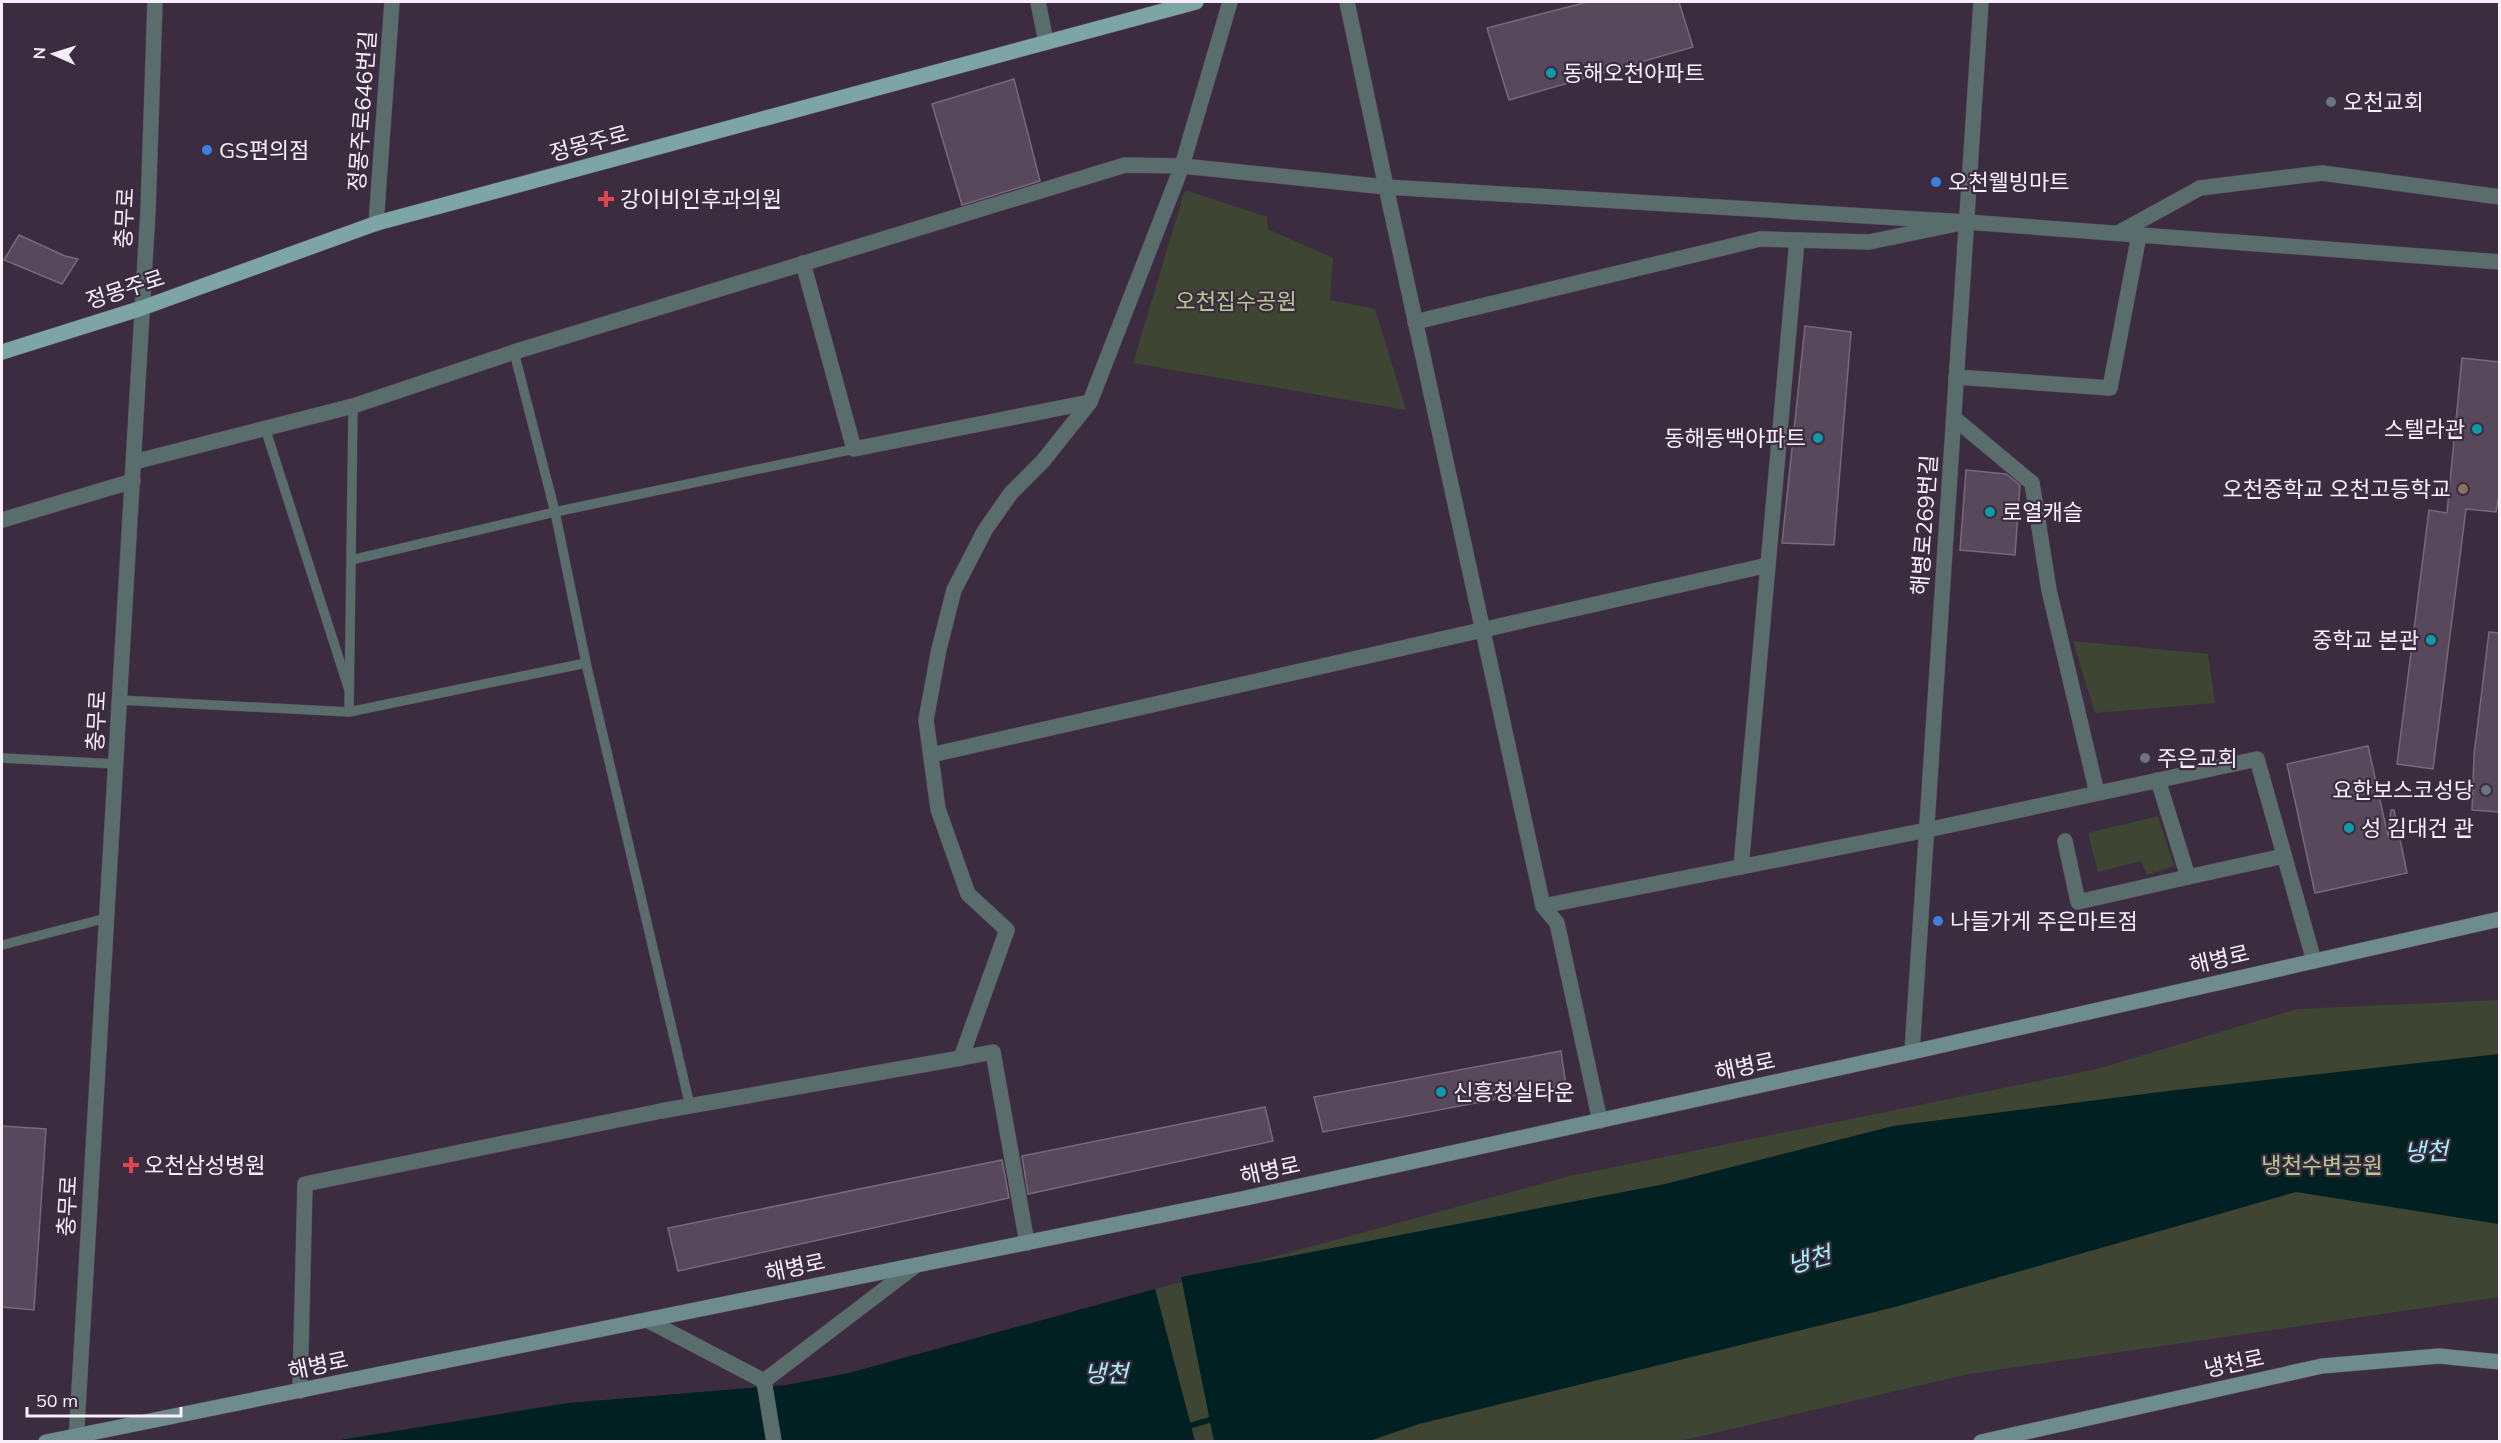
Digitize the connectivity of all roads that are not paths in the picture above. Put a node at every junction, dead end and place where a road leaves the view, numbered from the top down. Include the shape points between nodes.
1 (155, 2) edge
2 (393, 2) edge
3 (1038, 2) edge
4 (1196, 2) edge
5 (1230, 2) edge
6 (1347, 2) edge
7 (1982, 2) edge
8 (1046, 42) junction
9 (1182, 166) junction
10 (1386, 187) junction
11 (2499, 197) edge
12 (1966, 222) junction
13 (376, 224) junction
14 (2118, 233) junction
15 (2139, 235) junction
16 (1797, 240) junction
17 (2499, 262) edge
18 (803, 263) junction
19 (142, 308) junction
20 (1415, 322) junction
21 (2, 352) edge
22 (514, 352) junction
23 (1956, 377) junction
24 (1090, 402) junction
25 (353, 406) junction
26 (1954, 418) junction
27 (265, 428) junction
28 (854, 449) junction
29 (134, 462) junction
30 (133, 481) junction
31 (555, 512) junction
32 (2, 520) edge
33 (351, 560) junction
34 (1768, 565) junction
35 (1482, 629) junction
36 (586, 663) junction
37 (350, 690) junction
38 (119, 700) junction
39 (349, 712) junction
40 (931, 754) junction
41 (2, 758) edge
42 (116, 764) junction
43 (2158, 780) junction
44 (2097, 793) junction
45 (1927, 830) junction
46 (2065, 841) dead end
47 (2284, 856) junction
48 (1740, 867) junction
49 (2188, 877) junction
50 (1543, 906) junction
51 (107, 918) junction
52 (2499, 919) edge
53 (2, 945) edge
54 (2314, 961) junction
55 (1912, 1052) junction
56 (961, 1058) junction
57 (690, 1106) junction
58 (1600, 1120) junction
59 (1027, 1243) junction
60 (915, 1266) junction
61 (647, 1320) junction
62 (2499, 1362) edge
63 (764, 1383) junction
64 (300, 1391) junction
65 (76, 1439) edge
66 (46, 1442) edge
67 (774, 1442) edge
68 (1982, 1442) edge

1 - 19 street, 충무로
2 - 13 street, 정몽주로646번길
3 - 8 street
4 - 8 main road, 정몽주로
5 - 9 street
6 - 10 street
7 - 12 street, 해병로269번길
8 - 13 main road, 정몽주로
9 - 10 street
9 - 18 street via 1125,165
9 - 24 street
10 - 12 street
10 - 20 street
11 - 14 street via 2322,173 2200,188
12 - 14 street
12 - 16 street via 1869,242
12 - 23 street, 해병로269번길
13 - 19 main road, 정몽주로
14 - 15 street
15 - 17 street
15 - 23 street via 2110,388
16 - 20 street via 1760,239
16 - 34 street
18 - 22 street
18 - 28 street
19 - 21 main road, 정몽주로
19 - 29 street, 충무로
20 - 35 street
22 - 25 street
22 - 31 lane
23 - 26 street, 해병로269번길
24 - 28 street
24 - 40 street via 1011,492 985,530 954,590 926,720
25 - 27 street
25 - 33 lane
26 - 44 street via 2032,483 2049,590
26 - 45 street, 해병로269번길
27 - 29 street
27 - 37 lane
28 - 31 lane
29 - 30 street, 충무로
30 - 32 street
30 - 38 street, 충무로
31 - 33 lane
31 - 36 lane
33 - 37 lane
34 - 35 street
34 - 48 street
35 - 40 street
35 - 50 street
36 - 39 lane
36 - 57 lane
37 - 39 lane
38 - 39 lane
38 - 42 street, 충무로
40 - 56 street via 938,809 968,894 1007,930
41 - 42 lane
42 - 51 street, 충무로
43 - 44 street
43 - 47 street via 2257,759
43 - 49 street
44 - 45 street
45 - 48 street
45 - 55 street, 해병로269번길
46 - 49 street via 2078,902
47 - 49 street
47 - 54 street
48 - 50 street
50 - 58 street via 1557,923
51 - 53 lane
51 - 65 street, 충무로
52 - 54 main road, 해병로
54 - 55 main road, 해병로
55 - 58 main road, 해병로
56 - 57 street
56 - 59 street via 993,1052
57 - 64 street via 305,1184
58 - 59 main road, 해병로
59 - 60 main road, 해병로
60 - 61 main road, 해병로
60 - 63 street
61 - 63 street
61 - 64 main road, 해병로
62 - 68 main road, 냉천로 via 2439,1356 2322,1366
63 - 67 street
64 - 65 main road, 해병로
65 - 66 main road, 해병로

